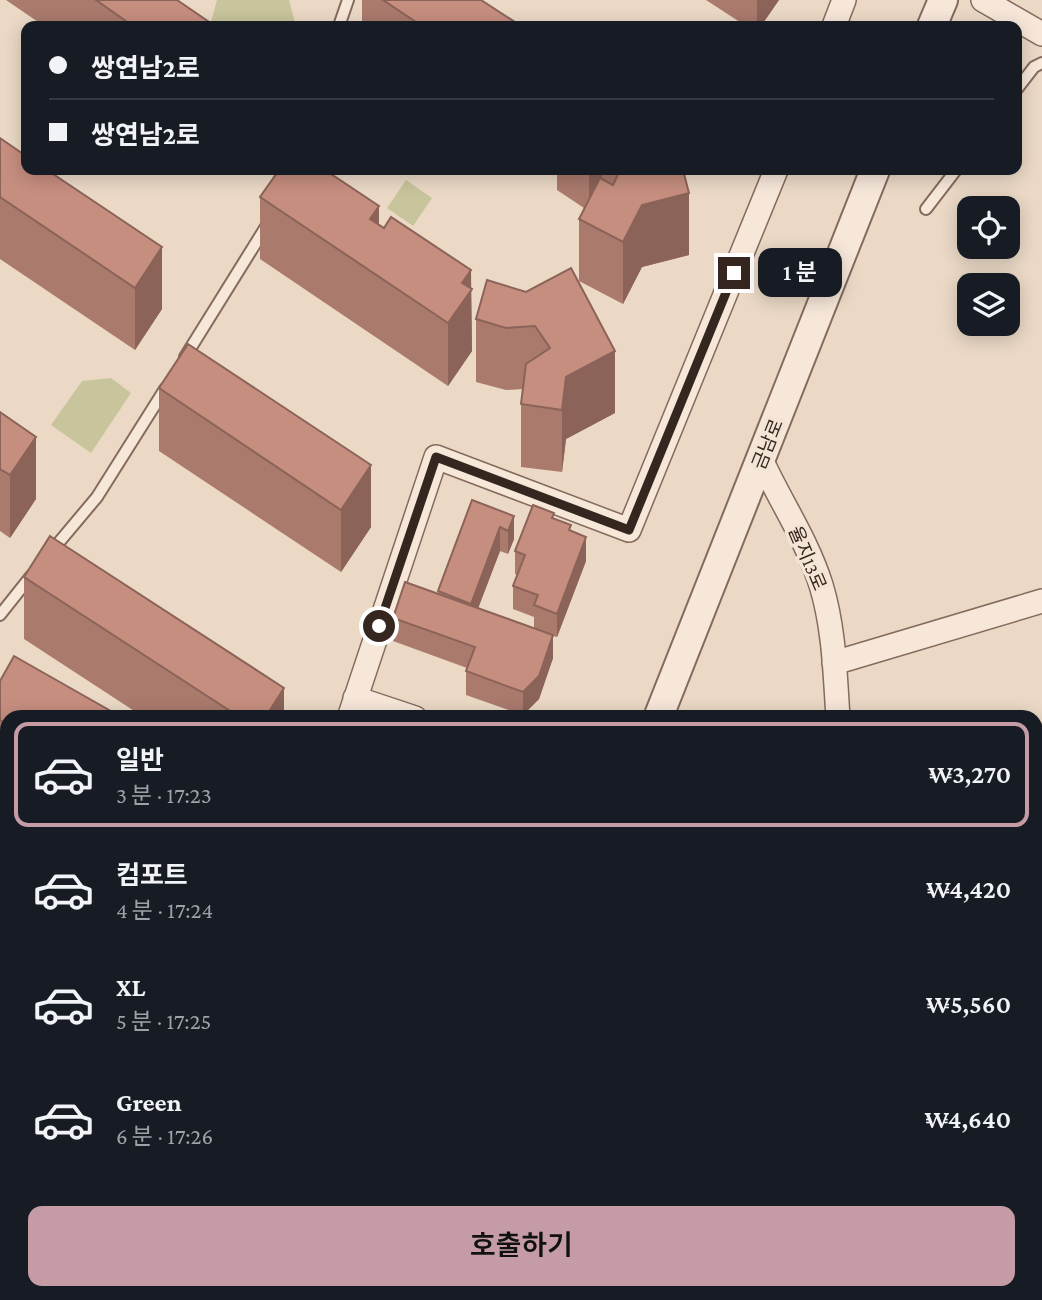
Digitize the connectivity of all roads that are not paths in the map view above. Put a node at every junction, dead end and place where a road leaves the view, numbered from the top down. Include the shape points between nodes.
1 (348, 0) edge
2 (844, 0) edge
3 (943, 0) edge
4 (983, 0) edge
5 (341, 21) edge
6 (836, 21) edge
7 (934, 21) edge
8 (1019, 21) edge
9 (1022, 22) edge
10 (1042, 34) edge
11 (1042, 64) edge
12 (1022, 83) edge
13 (774, 175) edge
14 (873, 175) edge
15 (952, 175) edge
16 (926, 209) dead end
17 (274, 214) edge
18 (176, 372) edge
19 (169, 383) edge
20 (761, 459) junction
21 (1042, 601) edge
22 (0, 615) edge
23 (834, 663) junction
24 (352, 708) edge
25 (661, 710) edge
26 (837, 710) edge

1 - 5 lane
2 - 6 street
3 - 7 street
4 - 8 street
9 - 10 street
11 - 12 lane
13 - 24 street via 629,530 436,457
14 - 20 street, 금남로
15 - 16 lane
17 - 18 lane
19 - 22 lane via 97,497
20 - 23 street, 율지13로 via 820,582
20 - 25 street, 금남로
21 - 23 street
23 - 26 street, 율지13로

